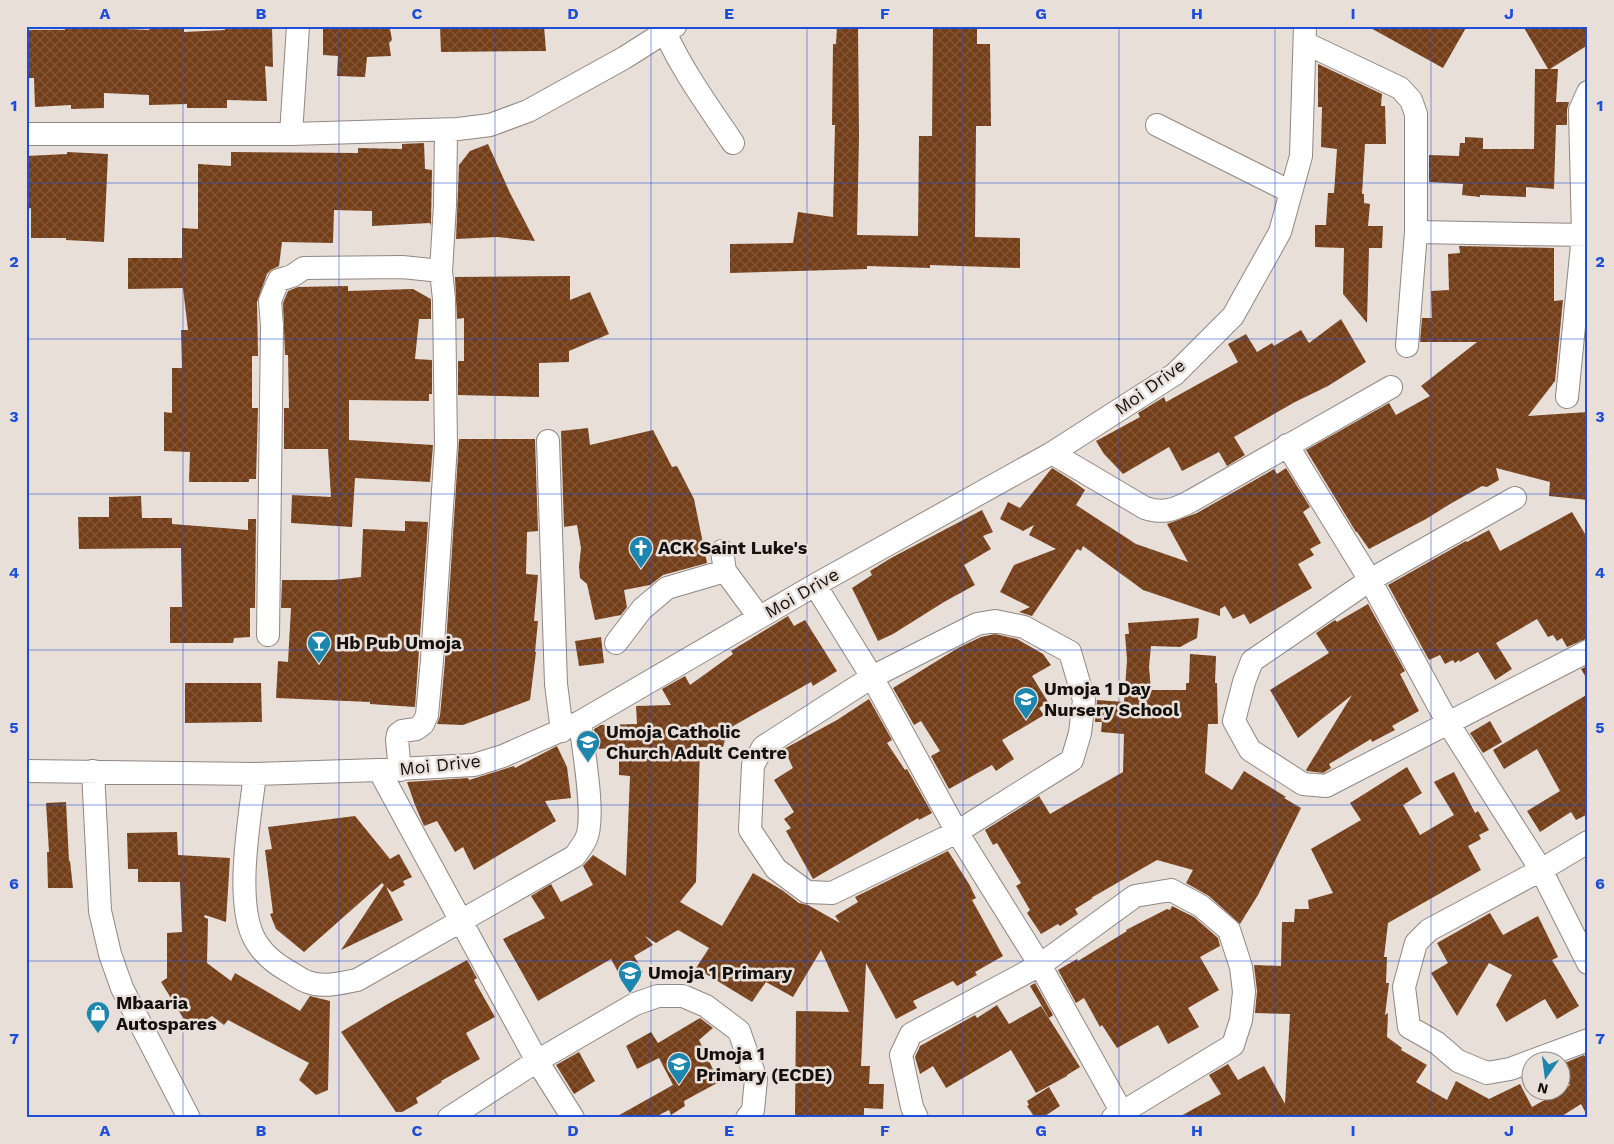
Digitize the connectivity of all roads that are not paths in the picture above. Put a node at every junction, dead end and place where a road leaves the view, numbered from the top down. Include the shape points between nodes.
1 (298, 26) edge
2 (670, 29) edge
3 (1305, 35) edge
4 (1588, 92) edge
5 (1157, 125) dead end
6 (446, 130) junction
7 (26, 134) edge
8 (291, 134) junction
9 (733, 143) dead end
10 (1291, 192) junction
11 (1416, 232) junction
12 (1585, 235) edge
13 (441, 271) junction
14 (1407, 346) dead end
15 (1391, 387) dead end
16 (1567, 397) dead end
17 (548, 441) dead end
18 (1287, 445) junction
19 (1052, 453) junction
20 (1515, 498) dead end
21 (1370, 580) junction
22 (815, 585) junction
23 (759, 617) junction
24 (268, 636) dead end
25 (616, 643) dead end
26 (1588, 651) edge
27 (872, 677) junction
28 (1448, 723) junction
29 (571, 727) junction
30 (389, 770) junction
31 (26, 771) edge
32 (93, 771) junction
33 (255, 774) junction
34 (957, 832) junction
35 (1588, 842) edge
36 (1541, 870) junction
37 (461, 922) junction
38 (1588, 963) edge
39 (1040, 965) junction
40 (1588, 1040) edge
41 (537, 1061) junction
42 (1120, 1116) edge
43 (189, 1118) edge
44 (449, 1118) edge
45 (573, 1118) edge
46 (747, 1118) edge
47 (917, 1118) edge

1 - 8 street
2 - 6 street via 528,111 490,125
2 - 9 street via 682,65
3 - 10 street, Moi Drive via 1301,156
3 - 11 street via 1400,88 1411,100 1416,114
4 - 12 street via 1580,110
5 - 10 street
6 - 8 street
6 - 13 street
7 - 8 street
10 - 19 street, Moi Drive via 1280,232 1233,316 1175,374
11 - 12 street
11 - 14 street
12 - 16 street
13 - 24 street via 402,267 304,268 280,280 276,286 270,301
13 - 30 street via 446,445 432,660 423,724 416,730 398,734
15 - 18 street
17 - 29 street via 556,684
18 - 19 street via 1191,501 1162,512 1144,508
18 - 21 street
19 - 22 street, Moi Drive
20 - 21 street
21 - 28 street
21 - 28 street via 1252,661 1234,721 1250,750 1303,784 1326,786
22 - 23 street, Moi Drive
22 - 27 street
23 - 25 street via 724,561 667,588 642,609
23 - 29 street, Moi Drive
26 - 28 street
27 - 34 street
27 - 34 street via 978,624 995,621 1024,627 1070,652 1084,700 1080,733 1072,760
27 - 34 street via 763,747 752,765 750,830 776,869 807,892 832,893
28 - 36 street
29 - 30 street, Moi Drive via 474,765
29 - 37 street via 589,803 586,839 575,856
30 - 33 street, Moi Drive
30 - 37 street
31 - 32 street, Moi Drive
32 - 33 street, Moi Drive
32 - 43 street via 100,911 110,954 122,988
33 - 37 street via 247,839 247,914 254,937 272,961 308,982 333,985 356,980
34 - 39 street
35 - 36 street
36 - 38 street
36 - 40 street via 1429,930 1416,943 1404,987 1409,1027 1458,1061 1488,1074
37 - 41 street
39 - 42 street
39 - 42 street via 1135,896 1171,890 1201,906 1229,930 1241,968 1244,992 1241,1020 1233,1045
39 - 47 street via 911,1034 901,1055
41 - 44 street
41 - 45 street
41 - 46 street via 635,1004 658,996 683,996 706,1006 739,1030 756,1079 753,1110

